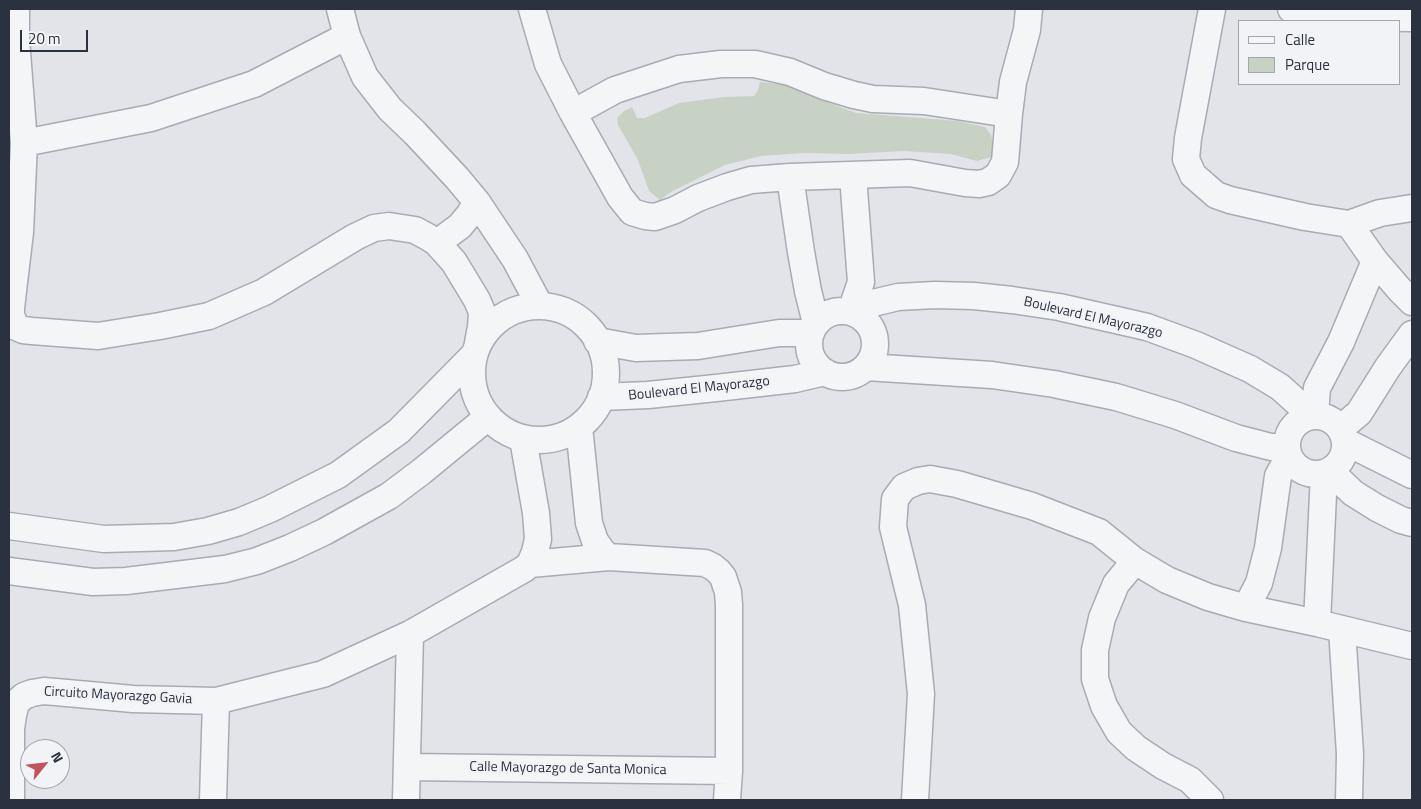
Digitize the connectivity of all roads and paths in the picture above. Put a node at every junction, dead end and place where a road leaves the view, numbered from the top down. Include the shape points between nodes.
1 (16, 9) edge
2 (340, 9) edge
3 (532, 9) edge
4 (1029, 9) edge
5 (1212, 9) edge
6 (1291, 9) edge
7 (1412, 18) edge
8 (347, 36) junction
9 (573, 113) junction
10 (1009, 114) junction
11 (24, 143) junction
12 (854, 176) junction
13 (790, 177) junction
14 (477, 202) junction
15 (1412, 208) edge
16 (1349, 224) junction
17 (437, 243) junction
18 (1375, 261) junction
19 (1412, 302) edge
20 (540, 306) junction
21 (853, 313) junction
22 (814, 328) junction
23 (1412, 334) edge
24 (597, 341) junction
25 (476, 349) junction
26 (866, 367) junction
27 (825, 372) junction
28 (601, 397) junction
29 (1313, 415) junction
30 (488, 417) junction
31 (579, 427) junction
32 (1343, 435) junction
33 (523, 439) junction
34 (1288, 452) junction
35 (1327, 472) junction
36 (1412, 475) edge
37 (1412, 523) edge
38 (13, 532) edge
39 (609, 557) junction
40 (1135, 561) junction
41 (530, 564) junction
42 (13, 570) edge
43 (1246, 608) junction
44 (1317, 623) junction
45 (1342, 629) junction
46 (410, 634) junction
47 (1412, 646) edge
48 (216, 701) junction
49 (407, 767) junction
50 (729, 771) junction
51 (920, 797) edge
52 (11, 800) edge
53 (213, 800) edge
54 (406, 800) edge
55 (727, 800) edge
56 (1210, 800) edge
57 (1349, 800) edge

1 - 11 street
2 - 8 street
3 - 9 street via 548,64
4 - 10 street
5 - 16 street via 1188,138 1186,159 1193,175 1216,195 1230,200
6 - 7 street via 1337,17
8 - 11 street via 254,84 151,118
8 - 14 street via 365,77 390,109
9 - 10 street via 615,90 679,70 721,64 755,64 790,72 854,96 924,101
9 - 13 street via 626,206 632,212 645,216 675,210 743,182
10 - 12 street via 1006,162 998,175 988,182 965,183 910,173
11 - 17 street via 20,232 11,308 16,326 24,330 98,336 209,316 264,292 355,237 382,226 415,230
12 - 13 street
12 - 21 street via 862,282
13 - 22 street
14 - 17 street via 460,226
14 - 20 street
15 - 16 street via 1380,213
16 - 18 street
17 - 25 street via 454,262 482,312
18 - 19 street
18 - 29 street via 1342,342 1317,388
20 - 24 street via 574,316
20 - 25 street via 516,310 494,323
21 - 22 street via 834,312 824,316
21 - 26 street via 865,320 874,338 872,358
21 - 29 street, Boulevard El Mayorazgo via 898,297 935,295 974,296 1059,307 1147,327 1196,345 1250,369 1280,387
22 - 24 street via 698,346 636,348
22 - 27 street via 809,344 811,355
23 - 32 street
24 - 28 street via 604,359 605,379
25 - 30 street via 472,377 476,398
25 - 38 street via 399,431 338,475 239,522 174,537 104,539
26 - 27 street via 846,376
26 - 34 street via 992,375 1054,384 1116,397
27 - 28 street, Boulevard El Mayorazgo via 735,386
28 - 31 street via 592,414
29 - 32 street via 1336,422
29 - 34 street via 1303,418 1291,430
30 - 33 street via 504,431
30 - 42 street via 389,496 324,532 257,561 216,570 126,581 93,582
31 - 33 street via 562,436 543,440
31 - 39 street via 589,523 595,541
32 - 35 street via 1344,454 1339,464
32 - 36 street
33 - 41 street via 538,526 536,552
34 - 35 street via 1300,469 1316,474
34 - 43 street via 1278,476 1268,548 1259,583
35 - 37 street via 1377,508
35 - 44 street
39 - 41 street
39 - 50 street via 705,563 723,577 730,605
40 - 43 street via 1183,587
40 - 51 street via 1098,532 1032,506 930,478 904,487 895,499 892,527 912,605 921,694
40 - 56 street via 1116,584 1102,618 1095,650 1095,678 1104,706 1119,732 1136,748 1190,780
41 - 46 street, Circuito Mayorazgo Gavia
43 - 44 street
44 - 45 street
45 - 47 street
45 - 57 street via 1350,754
46 - 48 street, Circuito Mayorazgo Gavia via 323,674
46 - 49 street
48 - 52 street, Circuito Mayorazgo Gavia via 133,699 44,691 24,696 16,703 11,729
48 - 53 street
49 - 50 street, Calle Mayorazgo de Santa Monica
49 - 54 street
50 - 55 street

